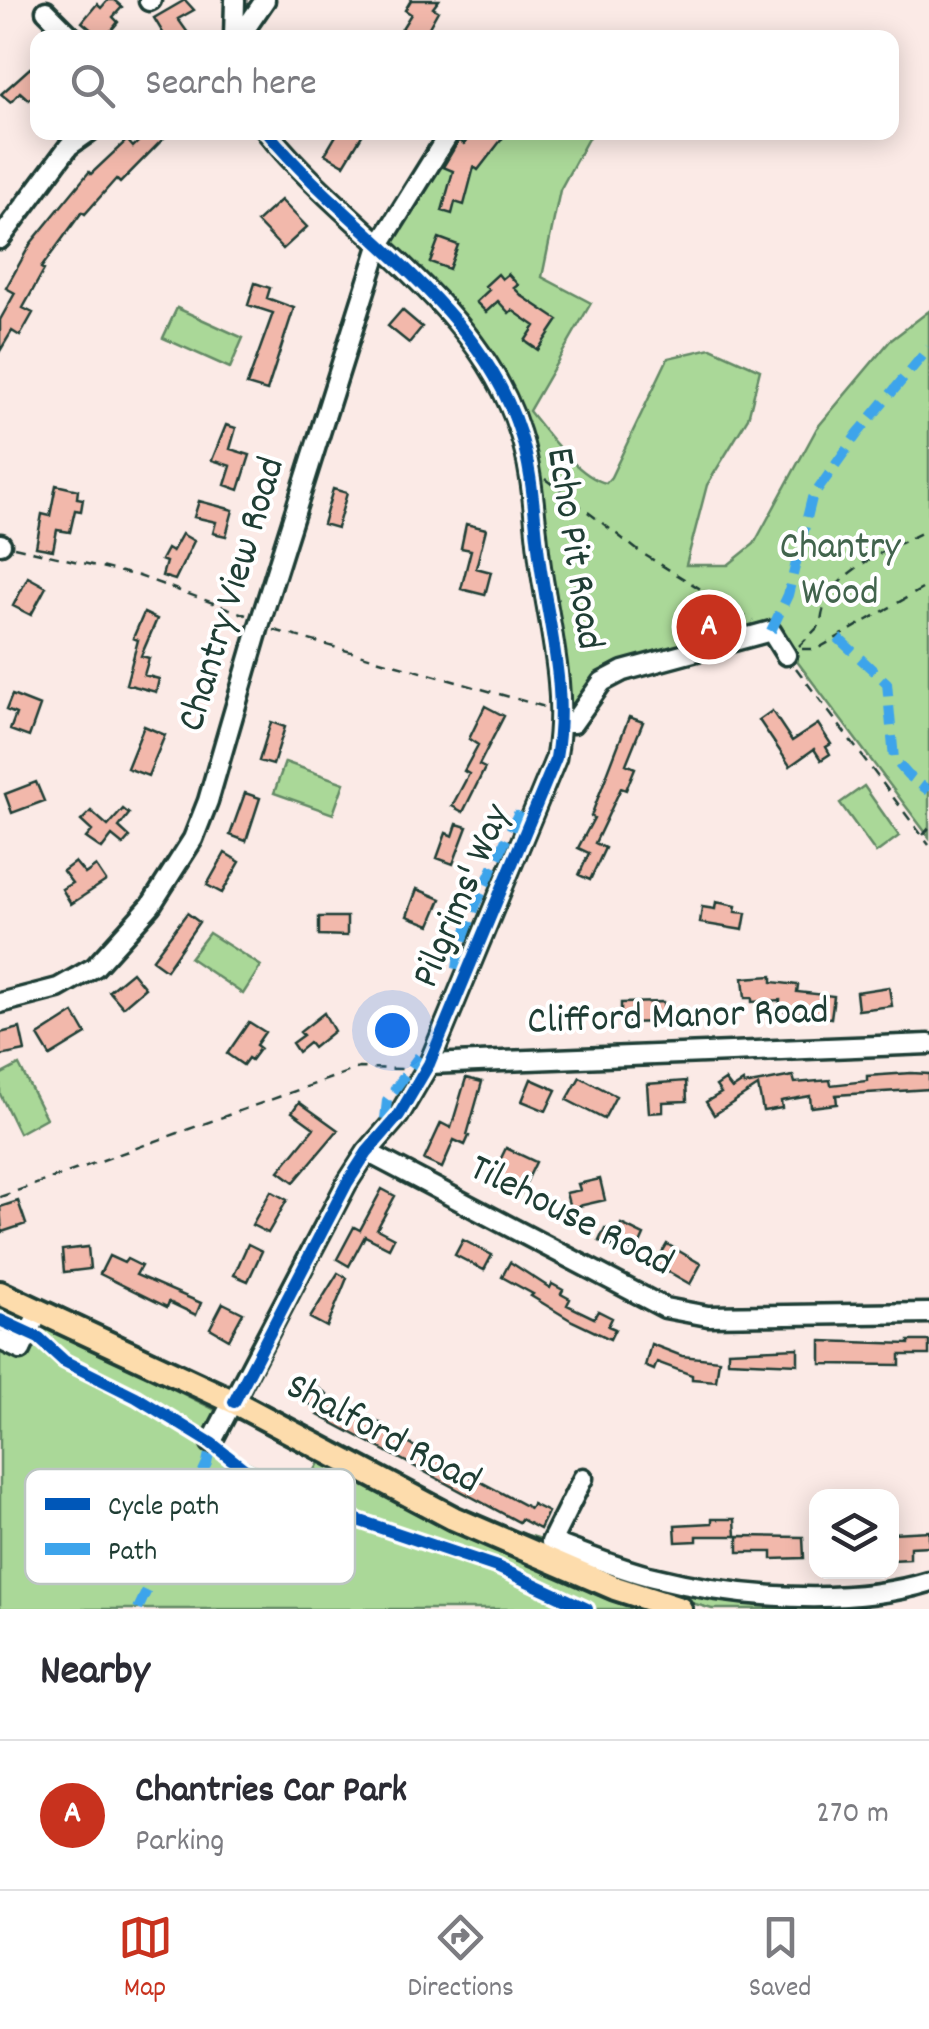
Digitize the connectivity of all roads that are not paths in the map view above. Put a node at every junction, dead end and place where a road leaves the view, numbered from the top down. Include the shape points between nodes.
1 (236, 0) edge
2 (265, 0) edge
3 (46, 11) dead end
4 (64, 30) edge
5 (237, 30) edge
6 (243, 30) edge
7 (78, 140) edge
8 (274, 140) edge
9 (445, 140) edge
10 (0, 239) edge
11 (379, 246) junction
12 (786, 655) road end
13 (561, 717) junction
14 (0, 1003) edge
15 (929, 1044) edge
16 (425, 1071) junction
17 (367, 1152) junction
18 (0, 1294) edge
19 (39, 1311) junction
20 (929, 1313) edge
21 (0, 1340) edge
22 (234, 1402) junction
23 (211, 1443) dead end
24 (582, 1478) dead end
25 (929, 1582) edge
26 (680, 1609) edge

1 - 5 street
2 - 6 street
3 - 4 street
7 - 10 street
8 - 11 street, Echo Pit Road
9 - 11 street, Chantry View Road
11 - 13 street, Echo Pit Road via 436,298 482,356 520,433
11 - 14 street, Chantry View Road via 196,833 150,905 95,967 58,988
12 - 13 street via 770,631 742,635 623,671 602,682 573,723
13 - 16 street, Pilgrims' Way via 556,758
15 - 16 street, Clifford Manor Road
16 - 17 street, Pilgrims' Way
17 - 20 street, Tilehouse Road via 665,1308 708,1316
17 - 22 street, Pilgrims' Way
18 - 19 main road, Shalford Road
19 - 21 street via 21,1350
19 - 22 main road, Shalford Road
22 - 23 street, Pilgrims' Way
22 - 26 main road, Shalford Road via 453,1518
24 - 25 street via 551,1542 653,1578 770,1596 877,1592

